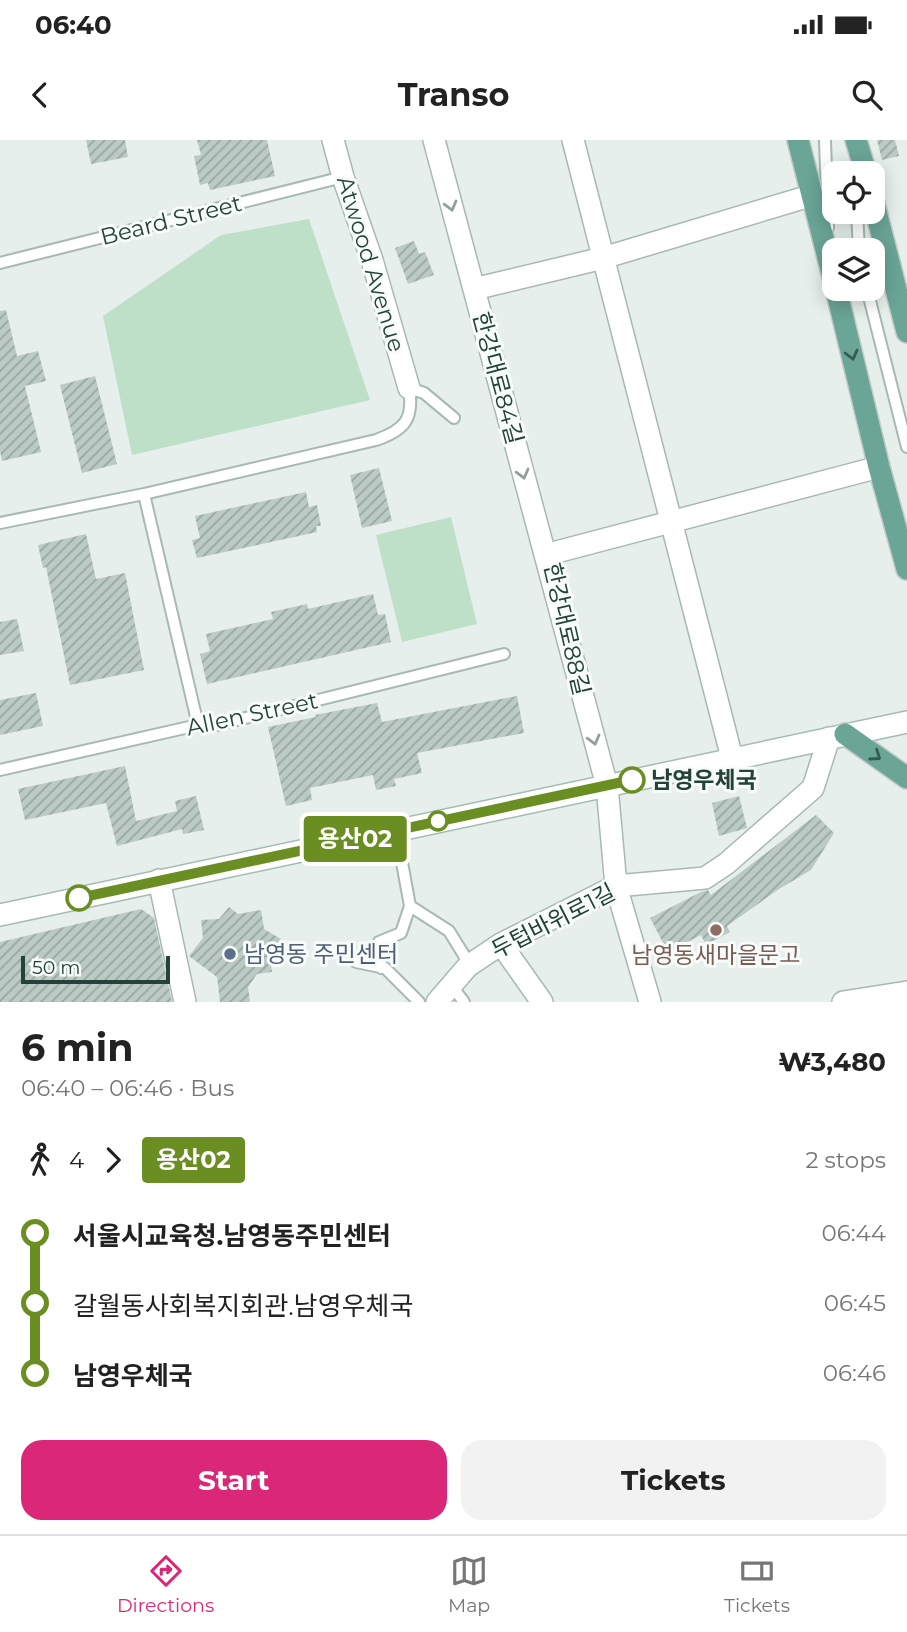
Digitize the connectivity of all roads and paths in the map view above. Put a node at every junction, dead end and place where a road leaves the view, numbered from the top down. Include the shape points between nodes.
1 (333, 140) edge
2 (434, 140) edge
3 (573, 140) edge
4 (799, 140) edge
5 (825, 140) edge
6 (855, 140) edge
7 (855, 161) edge
8 (862, 161) edge
9 (343, 177) junction
10 (813, 195) junction
11 (879, 224) edge
12 (824, 238) edge
13 (829, 238) edge
14 (603, 258) junction
15 (0, 263) edge
16 (474, 289) junction
17 (838, 301) edge
18 (870, 301) edge
19 (907, 332) edge
20 (409, 388) junction
21 (453, 418) dead end
22 (907, 447) edge
23 (879, 467) junction
24 (144, 494) junction
25 (671, 520) junction
26 (0, 523) edge
27 (545, 555) junction
28 (907, 569) edge
29 (504, 654) dead end
30 (907, 722) edge
31 (198, 725) junction
32 (837, 736) junction
33 (732, 758) junction
34 (0, 770) edge
35 (907, 778) edge
36 (607, 786) junction
37 (396, 830) junction
38 (159, 880) junction
39 (616, 886) junction
40 (410, 906) junction
41 (0, 915) edge
42 (500, 944) junction
43 (356, 962) dead end
44 (470, 965) junction
45 (381, 968) junction
46 (907, 992) edge
47 (458, 994) edge
48 (185, 1002) edge
49 (419, 1002) edge
50 (437, 1002) edge
51 (542, 1002) edge
52 (650, 1002) edge
53 (843, 1002) edge

1 - 9 street, Atwood Avenue
2 -> 16 street
3 - 14 street
4 - 10 main road
5 - 13 lane
6 - 7 lane
6 - 8 main road
9 - 15 lane, Beard Street
9 - 20 street, Atwood Avenue
10 - 12 main road
10 - 14 street, 한강대로84길
11 - 19 main road
14 - 16 street, 한강대로84길
14 - 25 street
16 -> 27 street, 한강대로84길
17 -> 23 main road
18 - 22 lane
20 - 21 lane via 424,393
20 - 24 lane via 410,413 389,436
23 - 25 street, 한강대로88길
23 - 28 main road
24 - 26 lane
24 - 31 lane
25 - 27 street, 한강대로88길
25 - 33 street
27 -> 36 street, 한강대로88길
29 - 31 lane, Allen Street via 217,725
30 - 32 street
31 - 34 lane, Allen Street
32 - 33 street
32 -> 35 main road
32 - 39 street, 두텁바위로1길 via 813,788 726,864 705,878
33 - 36 street
36 - 37 street
36 - 39 street, 한강대로88길
37 - 38 street
37 - 40 lane
38 - 41 street
38 - 48 street
39 - 42 street, 두텁바위로1길
39 - 52 street, 한강대로88길
40 - 44 lane via 449,931
40 - 45 lane via 401,933 379,942
42 - 44 street, 두텁바위로1길
42 - 51 street
43 - 45 lane
44 - 47 street, 두텁바위로1길
45 - 49 lane
46 - 53 street
47 - 50 street, 두텁바위로1길

